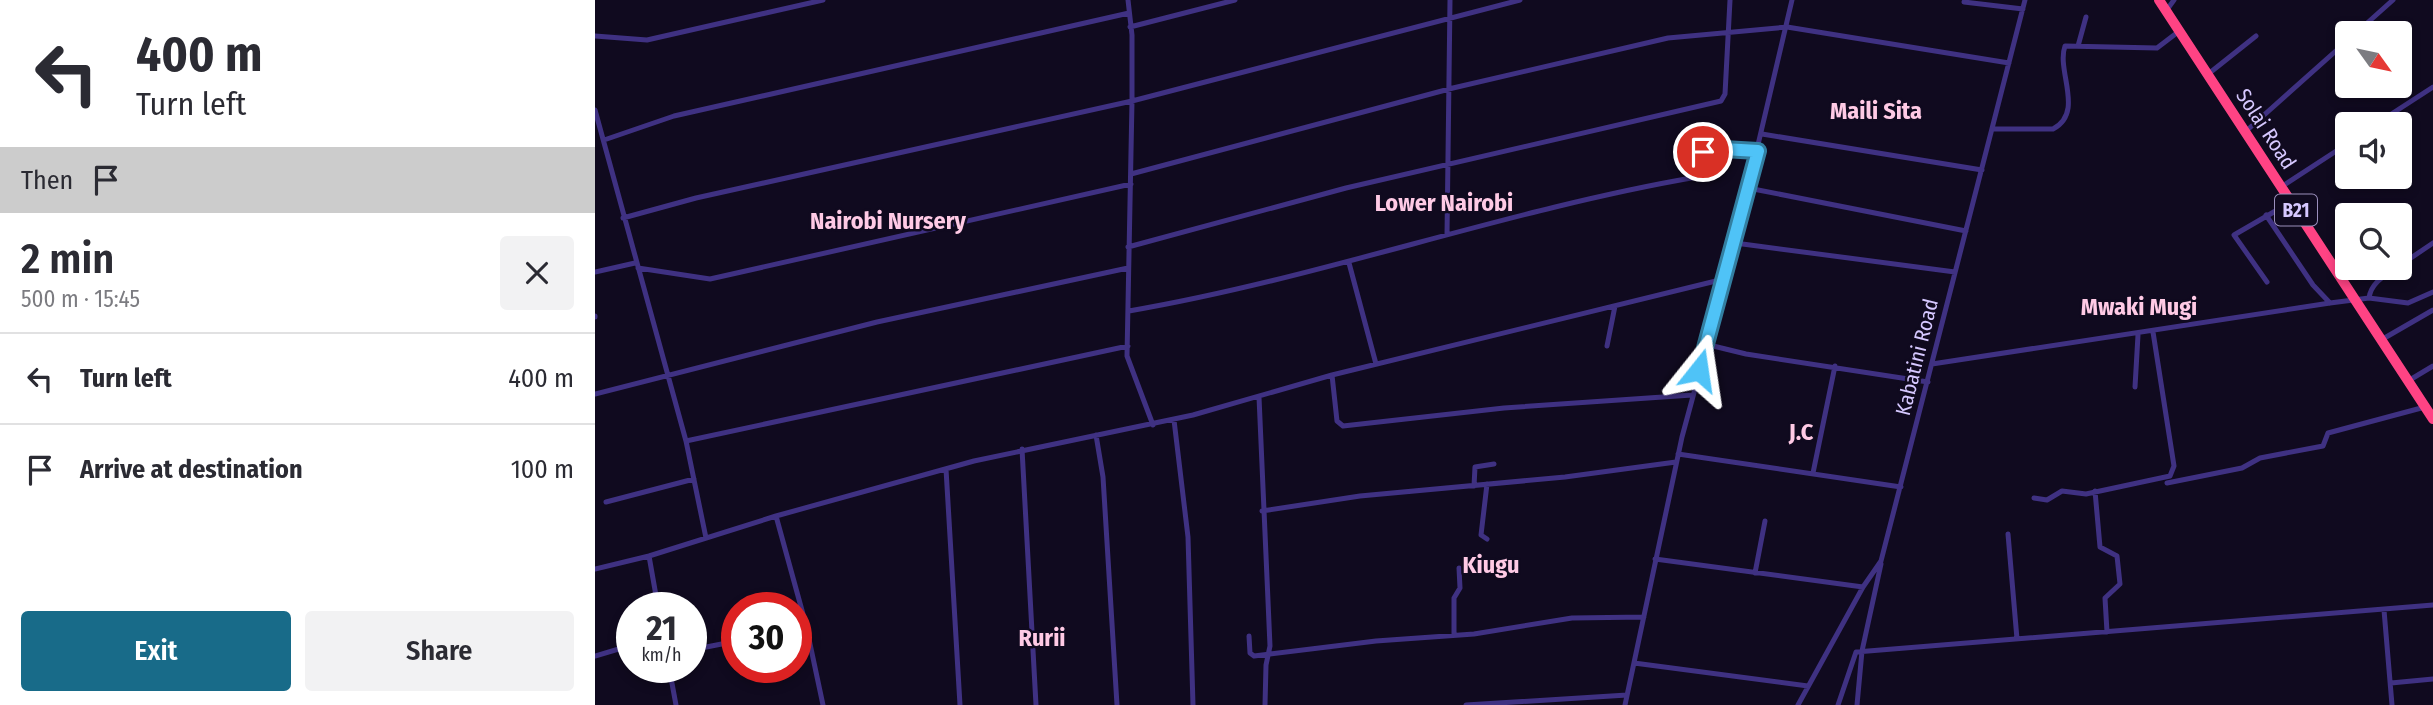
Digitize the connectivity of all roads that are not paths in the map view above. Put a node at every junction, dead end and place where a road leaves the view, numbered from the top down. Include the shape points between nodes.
1 (823, 0) edge
2 (1128, 0) edge
3 (1235, 0) edge
4 (1450, 0) edge
5 (1520, 0) edge
6 (1730, 0) edge
7 (1792, 0) edge
8 (2025, 0) edge
9 (2159, 0) edge
10 (2174, 0) edge
11 (2393, 0) edge
12 (1963, 2) dead end
13 (2023, 9) junction
14 (2166, 11) junction
15 (1129, 13) junction
16 (2086, 17) dead end
17 (1451, 18) junction
18 (2369, 21) edge
19 (1131, 27) junction
20 (1787, 27) junction
21 (1729, 31) junction
22 (2178, 32) junction
23 (595, 36) edge
24 (2256, 36) dead end
25 (2078, 46) junction
26 (2335, 52) edge
27 (2009, 63) junction
28 (2207, 75) junction
29 (2433, 87) edge
30 (1447, 90) junction
31 (1132, 101) junction
32 (595, 110) edge
33 (2394, 112) edge
34 (1992, 129) junction
35 (2245, 132) junction
36 (1762, 134) junction
37 (604, 140) junction
38 (1758, 151) junction
39 (2335, 152) edge
40 (1448, 164) junction
41 (1982, 170) junction
42 (1131, 173) junction
43 (1131, 184) junction
44 (2281, 187) junction
45 (1748, 188) junction
46 (2291, 202) junction
47 (2266, 215) junction
48 (623, 218) junction
49 (1966, 231) junction
50 (1447, 235) junction
51 (1735, 243) junction
52 (2433, 243) edge
53 (1128, 247) junction
54 (2412, 257) edge
55 (1349, 263) junction
56 (636, 265) junction
57 (1128, 268) junction
58 (595, 272) edge
59 (1955, 272) junction
60 (1724, 279) junction
61 (2378, 280) edge
62 (2267, 282) dead end
63 (2433, 292) edge
64 (2369, 298) junction
65 (2355, 300) junction
66 (2330, 303) junction
67 (1615, 306) junction
68 (2433, 310) edge
69 (1129, 311) junction
70 (2153, 332) junction
71 (2138, 335) junction
72 (2381, 340) junction
73 (1705, 344) junction
74 (1128, 346) junction
75 (1607, 346) dead end
76 (1376, 364) junction
77 (1932, 364) junction
78 (1835, 366) junction
79 (2433, 366) edge
80 (667, 375) junction
81 (1332, 375) junction
82 (2408, 381) junction
83 (1928, 382) junction
84 (2135, 387) dead end
85 (595, 394) edge
86 (1692, 395) junction
87 (1259, 397) junction
88 (2425, 407) junction
89 (2433, 419) edge
90 (1174, 420) junction
91 (1153, 425) junction
92 (1096, 435) junction
93 (685, 441) junction
94 (1022, 449) junction
95 (1678, 454) junction
96 (1676, 462) junction
97 (1494, 464) dead end
98 (946, 468) junction
99 (1813, 473) junction
100 (694, 479) junction
101 (2167, 482) dead end
102 (1487, 484) junction
103 (1474, 486) junction
104 (1901, 487) junction
105 (2095, 491) junction
106 (2034, 498) dead end
107 (606, 502) dead end
108 (1262, 511) junction
109 (776, 516) junction
110 (1765, 521) dead end
111 (2008, 534) dead end
112 (706, 538) junction
113 (1487, 539) dead end
114 (649, 556) junction
115 (1655, 559) junction
116 (1881, 561) junction
117 (1459, 568) dead end
118 (595, 569) edge
119 (1755, 573) junction
120 (1863, 587) junction
121 (656, 592) edge
122 (797, 592) edge
123 (2433, 605) edge
124 (2384, 610) junction
125 (1644, 617) junction
126 (2107, 632) junction
127 (1454, 635) junction
128 (1249, 636) dead end
129 (2017, 639) junction
130 (616, 650) edge
131 (1862, 651) junction
132 (812, 653) edge
133 (1269, 653) junction
134 (595, 656) edge
135 (1634, 663) junction
136 (2433, 679) edge
137 (672, 683) edge
138 (2391, 683) junction
139 (1808, 687) junction
140 (1627, 695) junction
141 (676, 705) edge
142 (823, 705) edge
143 (960, 705) edge
144 (1036, 705) edge
145 (1117, 705) edge
146 (1193, 705) edge
147 (1265, 705) edge
148 (1466, 705) edge
149 (1625, 705) edge
150 (1798, 705) edge
151 (1838, 705) edge
152 (1857, 705) edge
153 (2392, 705) edge

1 - 23 street via 647,40
2 - 15 street
3 - 19 street
4 - 17 street
5 - 17 street
6 - 21 street
7 - 20 street
8 - 13 street, Kabatini Road
9 - 14 highway, Solai Road / B21
10 - 14 street
11 - 18 street
12 - 13 street
13 - 27 street, Kabatini Road
14 - 22 highway, Solai Road / B21
15 - 19 street
15 - 37 street via 674,116
16 - 25 street
17 - 30 street
17 - 31 street
19 - 31 street
20 - 21 street
20 - 27 street
20 - 36 street
21 - 30 street via 1637,44
21 - 40 street via 1721,101
22 - 25 street via 2157,48
22 - 28 highway, Solai Road / B21
24 - 28 street
25 - 34 street via 2064,48 2068,107 2060,125 2053,129
26 - 35 street
27 - 34 street, Kabatini Road
28 - 35 highway, Solai Road / B21
29 - 33 street
30 - 40 street
30 - 42 street
31 - 42 street
31 - 48 street
32 - 37 street
34 - 41 street, Kabatini Road
35 - 44 highway, Solai Road / B21
36 - 38 street
36 - 41 street
37 - 48 street
38 - 45 street
38 - 50 street via 1706,148 1698,177
39 - 44 street
40 - 50 street
40 - 53 street
41 - 49 street, Kabatini Road
42 - 43 street
43 - 53 street
43 - 56 street via 710,279
44 - 46 highway, Solai Road / B21
45 - 49 street
45 - 51 street
46 - 47 street
46 - 65 highway, Solai Road / B21
47 - 62 street via 2238,230 2234,237
47 - 66 street
48 - 56 street
49 - 59 street, Kabatini Road
50 - 55 street
51 - 59 street
51 - 60 street
52 - 54 street
53 - 57 street
55 - 69 street
55 - 76 street
56 - 58 street
56 - 80 street
57 - 69 street
57 - 80 street via 915,313
59 - 77 street, Kabatini Road
60 - 67 street
60 - 73 street
61 - 64 street
63 - 64 street via 2408,303
64 - 65 street
65 - 66 street
65 - 72 highway, Solai Road / B21
66 - 70 street
67 - 75 street
67 - 76 street
68 - 72 street
69 - 74 street
70 - 71 street
70 - 105 street via 2174,466 2170,476
71 - 77 street
71 - 84 street
72 - 82 highway, Solai Road / B21
73 - 78 street
73 - 86 street
74 - 91 street via 1129,367
74 - 93 street
76 - 81 street
77 - 83 street, Kabatini Road
78 - 83 street
78 - 99 street
79 - 82 street
80 - 85 street
80 - 93 street
81 - 86 street via 1337,421 1343,426 1504,408
81 - 87 street
82 - 88 highway, Solai Road / B21
83 - 104 street, Kabatini Road
86 - 95 street
87 - 90 street
87 - 108 street
88 - 89 highway, Solai Road / B21
88 - 101 street via 2328,433 2324,446
90 - 91 street
90 - 146 street via 1188,537
91 - 92 street
92 - 94 street
92 - 145 street via 1104,477
93 - 100 street
94 - 98 street
94 - 144 street
95 - 96 street
95 - 99 street
96 - 102 street
96 - 115 street
97 - 103 street via 1475,467
98 - 109 street
98 - 143 street
99 - 104 street
100 - 107 street
100 - 112 street
102 - 103 street
102 - 113 street via 1481,535
103 - 108 street
104 - 116 street, Kabatini Road
105 - 106 street via 2062,491 2047,500
105 - 126 street via 2100,547 2117,556 2120,584 2105,595
108 - 133 street
109 - 112 street
109 - 122 street
110 - 119 street
111 - 129 street
112 - 114 street
114 - 118 street
114 - 121 street
115 - 119 street
115 - 125 street
116 - 120 street, Kabatini Road
116 - 131 street
117 - 127 street
119 - 120 street
120 - 139 street, Kabatini Road
123 - 124 street
124 - 126 street
124 - 138 street
125 - 127 street via 1572,618
125 - 135 street
126 - 129 street
127 - 133 street
128 - 133 street via 1251,655
129 - 131 street
130 - 134 street
131 - 151 street via 1856,652
131 - 152 street
132 - 142 street
133 - 147 street
135 - 139 street
135 - 140 street
136 - 138 street
137 - 141 street
138 - 153 street
139 - 150 street, Kabatini Road
140 - 148 street
140 - 149 street

